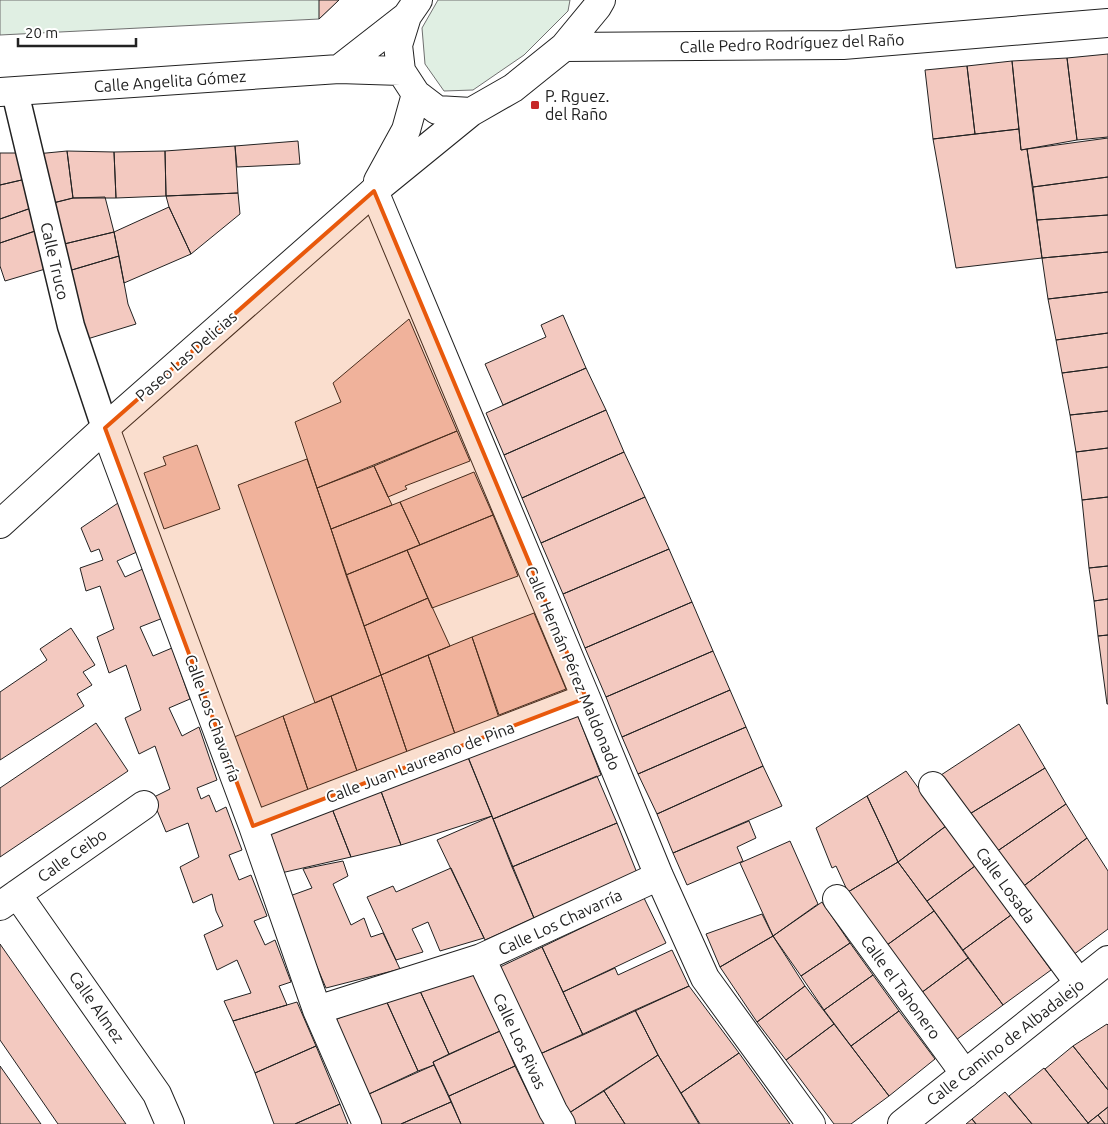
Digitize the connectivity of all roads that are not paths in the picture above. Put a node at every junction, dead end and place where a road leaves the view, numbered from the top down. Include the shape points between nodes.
1 (599, 2) edge
2 (413, 8) edge
3 (1108, 23) edge
4 (564, 47) junction
5 (339, 69) junction
6 (401, 70) junction
7 (8, 92) edge
8 (416, 94) junction
9 (471, 112) junction
10 (374, 191) junction
11 (105, 428) junction
12 (0, 524) edge
13 (586, 698) junction
14 (933, 786) dead end
15 (144, 805) dead end
16 (253, 826) junction
17 (659, 876) junction
18 (9, 900) edge
19 (837, 900) dead end
20 (481, 958) junction
21 (1108, 960) edge
22 (1079, 983) junction
23 (317, 1010) junction
24 (965, 1074) junction
25 (170, 1124) edge
26 (367, 1124) edge
27 (561, 1124) edge
28 (811, 1124) edge
29 (902, 1124) edge

1 - 4 street, Paseo Las Delicias
2 - 5 street
2 - 6 street via 398,45
3 - 4 street, Calle Pedro Rodríguez del Raño via 843,44
4 - 9 street, Paseo Las Delicias via 513,88
5 - 6 street, Calle Angelita Gómez
5 - 7 street, Calle Angelita Gómez
6 - 8 street
7 - 11 street, Calle Truco via 71,326
8 - 9 street via 437,110
8 - 10 street, Paseo Las Delicias via 406,130
9 - 10 street, Paseo Las Delicias
10 - 11 street, Paseo Las Delicias
10 - 13 street, Calle Hernán Pérez Maldonado
11 - 12 street, Paseo Las Delicias
11 - 16 street, Calle Los Chavarría
13 - 16 street, Calle Juan Laureano de Pina
13 - 17 street, Calle Hernán Pérez Maldonado
14 - 22 street, Calle Losada
15 - 18 street, Calle Ceibo
16 - 23 street, Calle Los Chavarría
17 - 20 street, Calle Los Chavarría
17 - 28 street, Calle Hernán Pérez Maldonado via 705,978
18 - 25 street, Calle Almez via 157,1094
19 - 24 street, Calle el Tahonero
20 - 23 street, Calle Los Chavarría
20 - 27 street, Calle Los Rivas
21 - 22 street, Calle Camino de Albadalejo
22 - 24 street, Calle Camino de Albadalejo
23 - 26 street, Calle Los Chavarría
24 - 29 street, Calle Camino de Albadalejo

